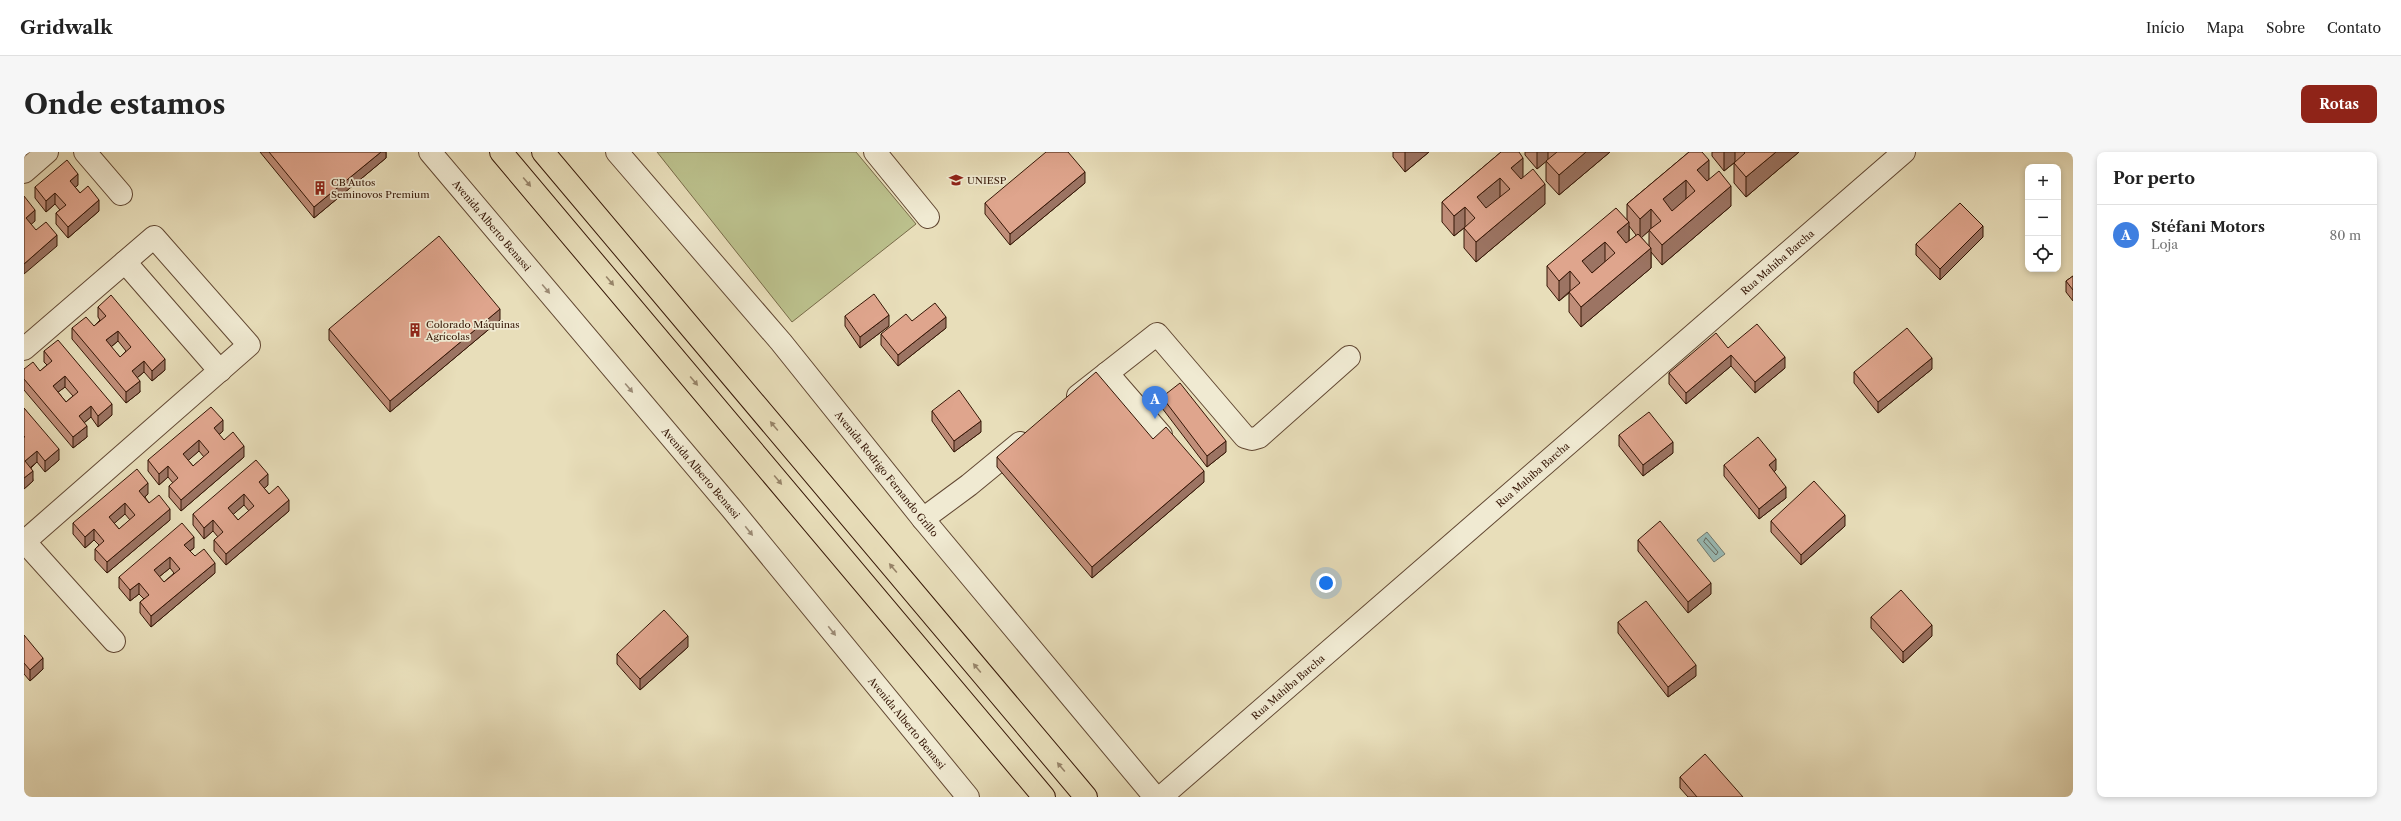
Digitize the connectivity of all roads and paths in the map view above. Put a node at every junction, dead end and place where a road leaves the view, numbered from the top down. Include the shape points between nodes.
1 (47, 152) edge
2 (85, 152) edge
3 (430, 152) edge
4 (501, 152) edge
5 (543, 152) edge
6 (617, 152) edge
7 (875, 152) edge
8 (1904, 152) edge
9 (24, 172) edge
10 (121, 194) dead end
11 (928, 217) dead end
12 (125, 262) junction
13 (24, 349) edge
14 (1349, 357) dead end
15 (220, 371) junction
16 (1107, 373) junction
17 (1065, 407) edge
18 (1035, 432) edge
19 (1161, 435) edge
20 (923, 519) junction
21 (24, 541) edge
22 (114, 642) dead end
23 (968, 797) edge
24 (1044, 797) edge
25 (1086, 797) edge
26 (1156, 797) edge
27 (1162, 797) edge

1 - 9 street
2 - 10 street
3 -> 23 street, Avenida Alberto Benassi via 731,508
4 -> 24 main road
25 -> 5 main road
6 - 20 street, Avenida Rodrigo Fernando Grillo via 781,342
7 - 11 street
8 - 27 street, Rua Mahiba Barcha
12 - 13 street
12 - 15 street
12 - 15 street via 154,237 249,345
14 - 16 street via 1259,437 1252,439 1245,437 1157,334
15 - 21 street
16 - 17 street
16 - 19 street
18 - 20 street
20 - 26 street, Avenida Rodrigo Fernando Grillo
21 - 22 street

